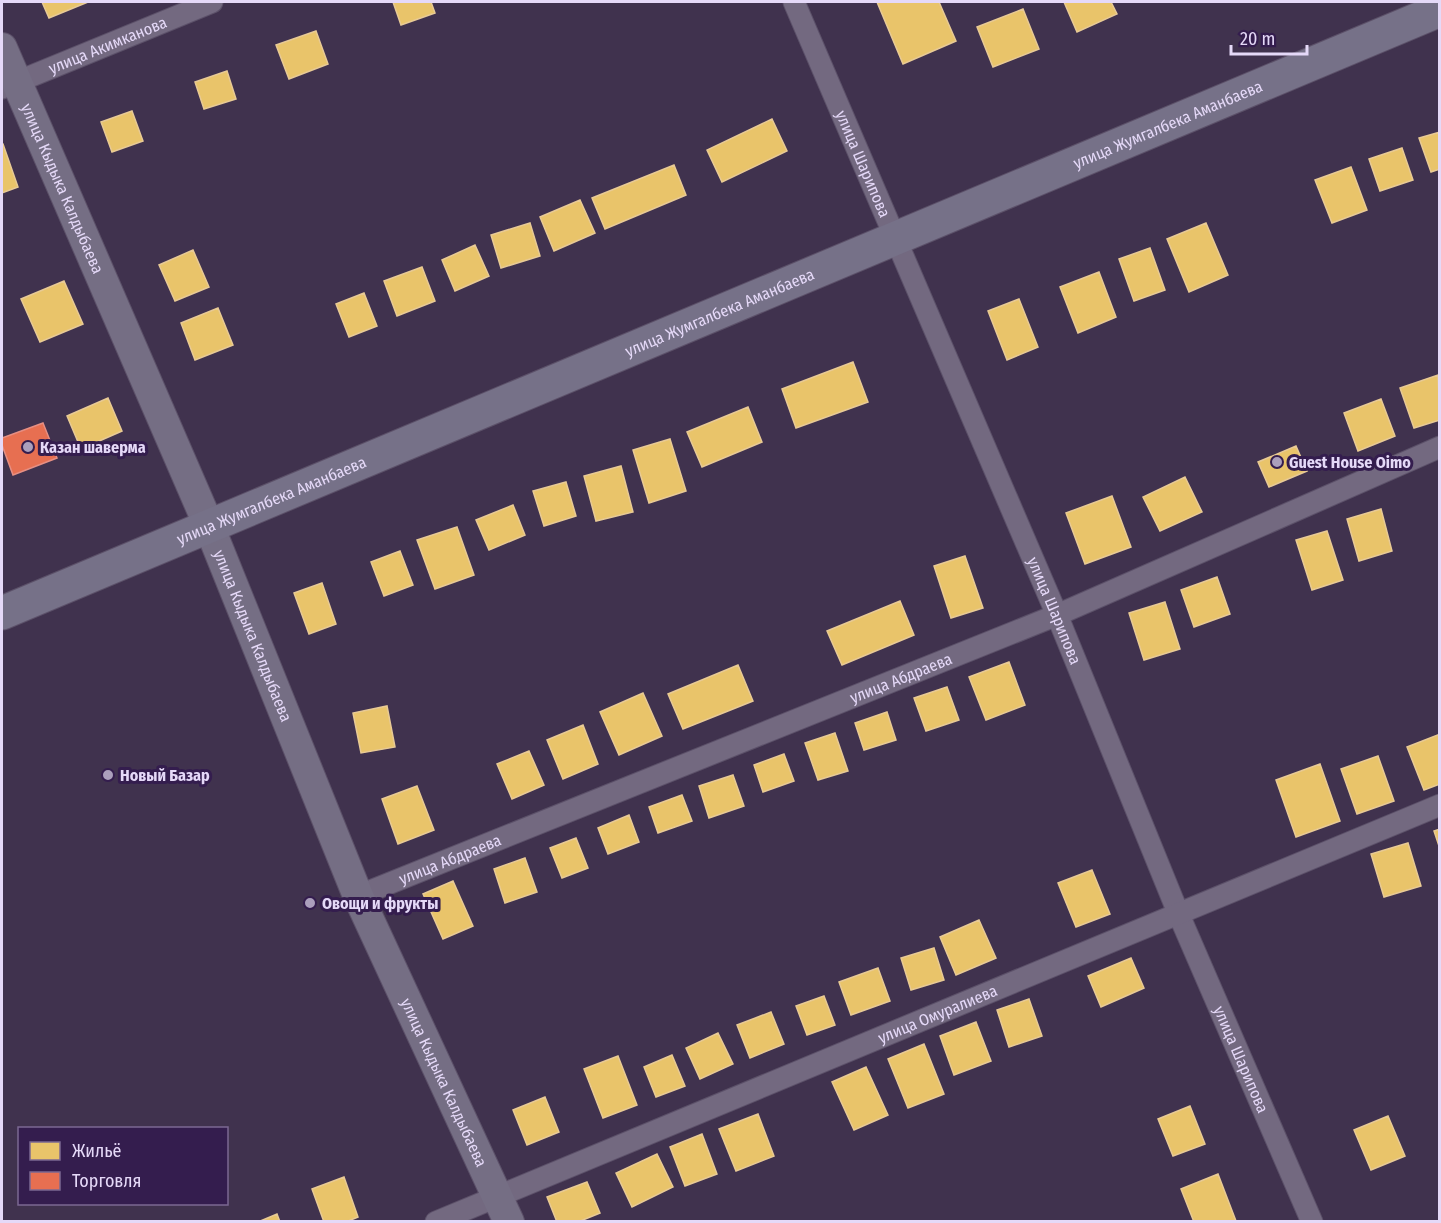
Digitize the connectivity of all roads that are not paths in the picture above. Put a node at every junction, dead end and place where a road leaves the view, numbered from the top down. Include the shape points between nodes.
1 (212, 2) edge
2 (794, 2) edge
3 (1440, 10) edge
4 (2, 48) edge
5 (9, 85) edge
6 (894, 239) junction
7 (1440, 447) edge
8 (209, 526) junction
9 (2, 613) edge
10 (1057, 615) junction
11 (1440, 806) edge
12 (358, 896) junction
13 (1179, 915) junction
14 (503, 1208) edge
15 (436, 1221) edge
16 (1312, 1221) edge

1 - 5 street, улица Акимканова
2 - 6 street, улица Шарипова
3 - 6 main road, улица Жумгалбека Аманбаева
4 - 5 street, улица Кыдыка Калдыбаева
5 - 8 street, улица Кыдыка Калдыбаева
6 - 8 main road, улица Жумгалбека Аманбаева
6 - 10 street, улица Шарипова
7 - 10 street, улица Абдраева
8 - 9 main road, улица Жумгалбека Аманбаева
8 - 12 street, улица Кыдыка Калдыбаева
10 - 12 street, улица Абдраева
10 - 13 street, улица Шарипова
11 - 13 street, улица Омуралиева
12 - 14 street, улица Кыдыка Калдыбаева
13 - 14 street, улица Омуралиева
13 - 16 street, улица Шарипова
14 - 15 street, улица Омуралиева

